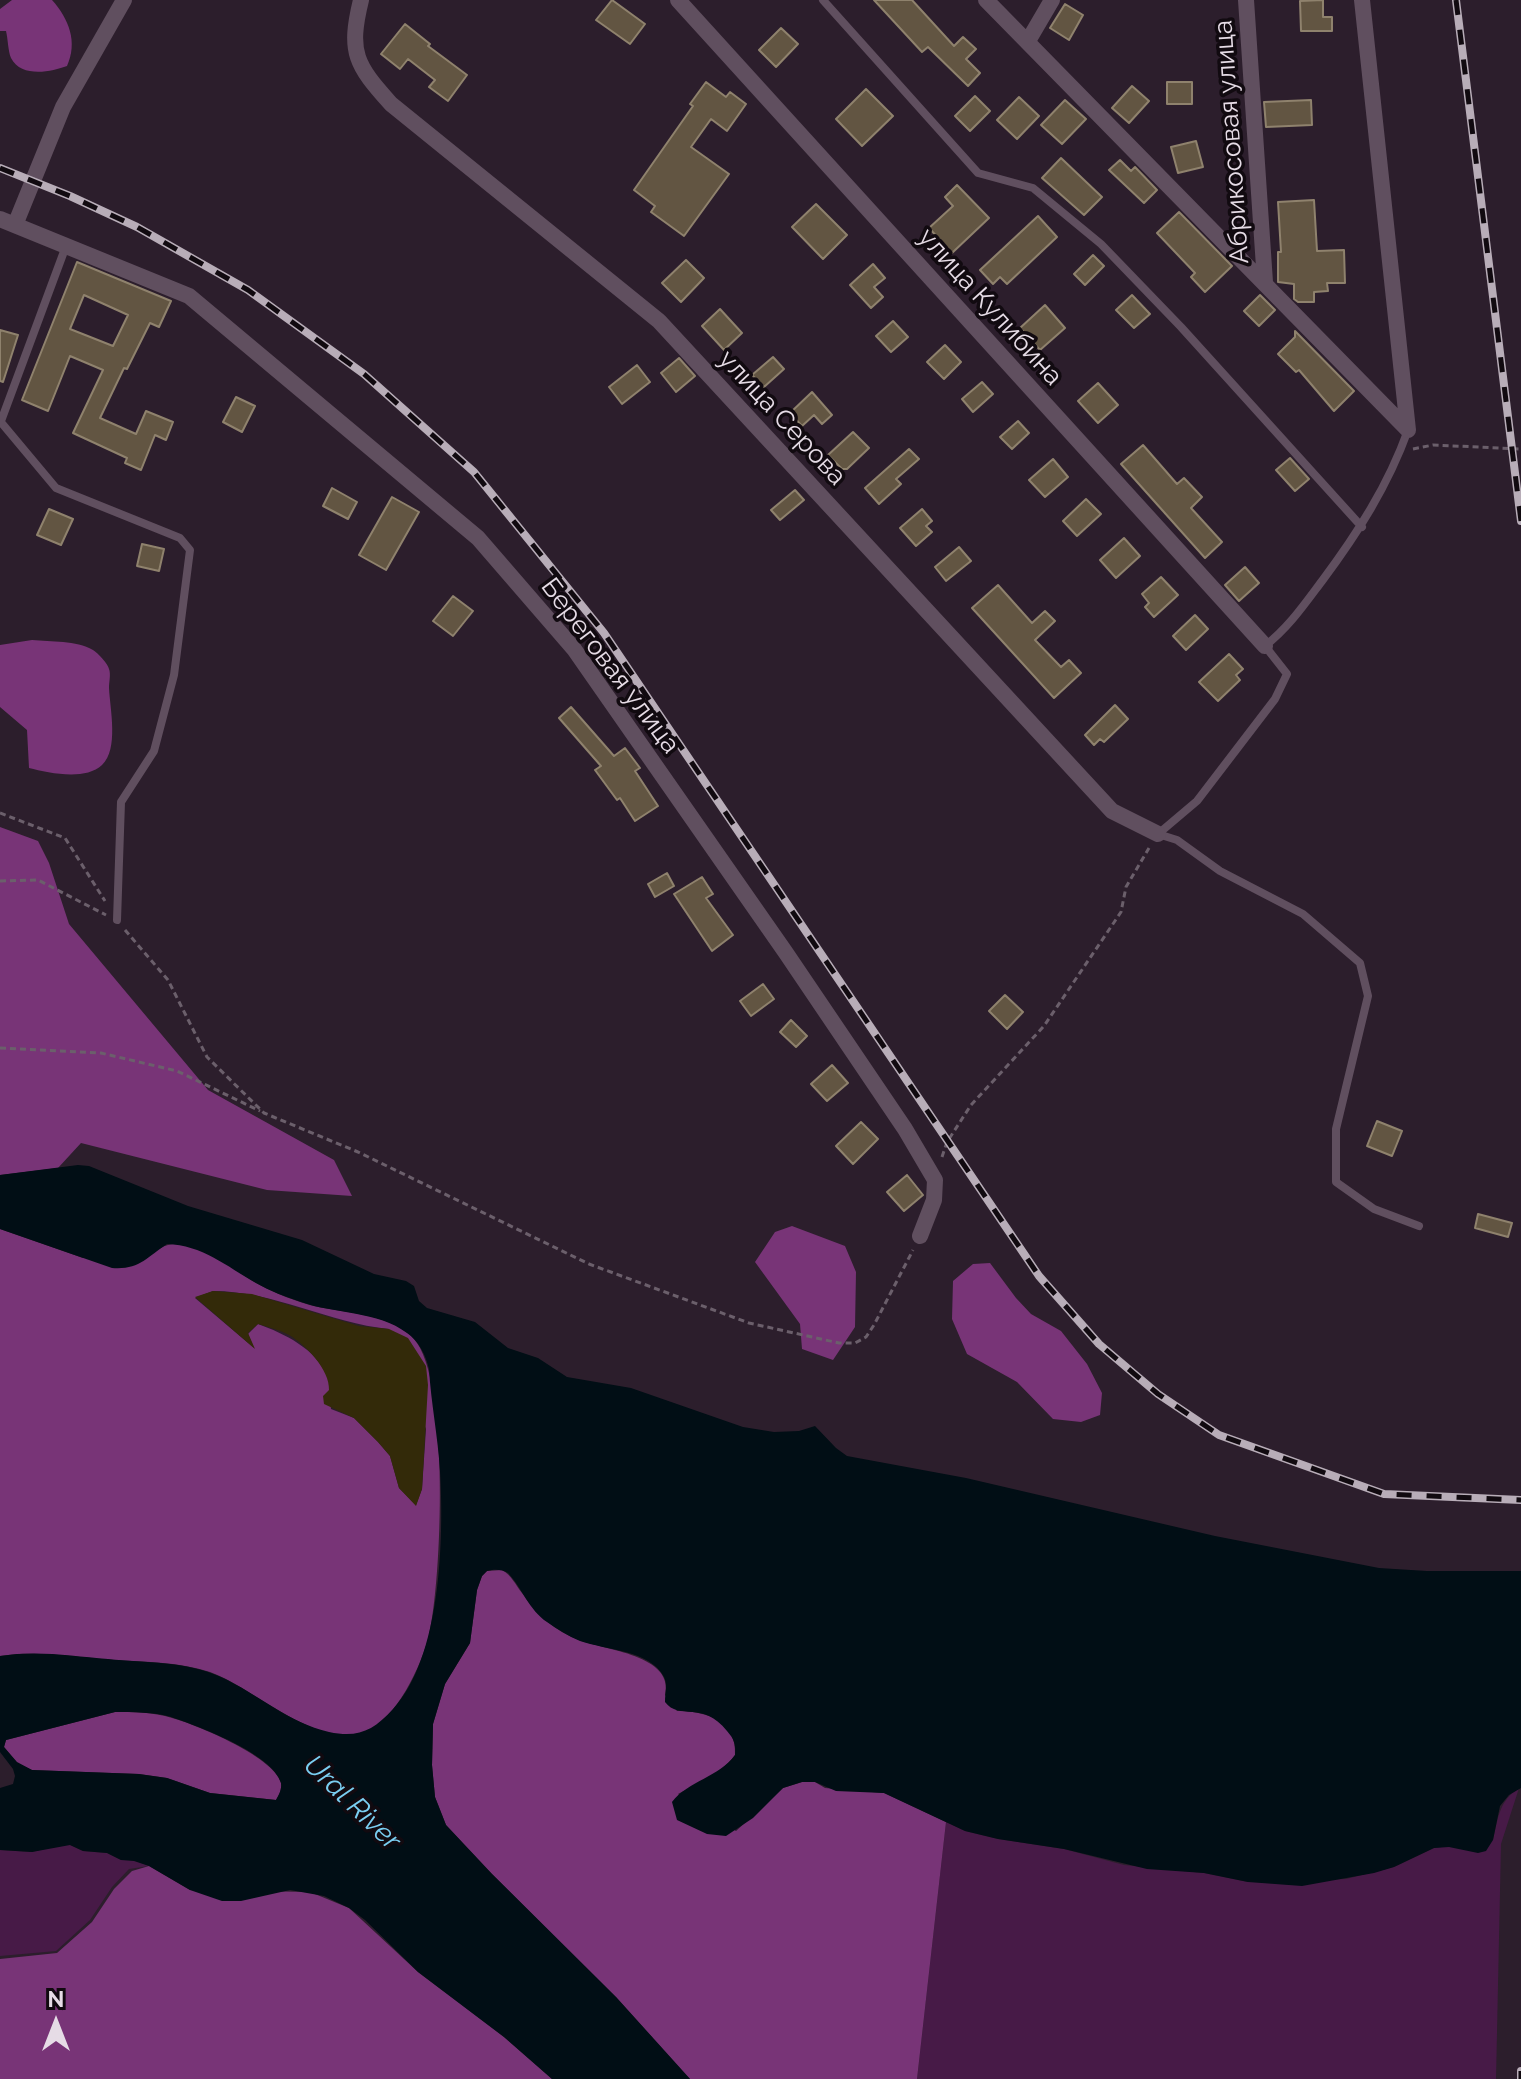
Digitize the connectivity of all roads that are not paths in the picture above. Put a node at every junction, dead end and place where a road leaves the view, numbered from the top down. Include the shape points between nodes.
1 (124, 0) edge
2 (361, 0) edge
3 (678, 0) edge
4 (823, 0) edge
5 (986, 0) edge
6 (1052, 0) edge
7 (1246, 0) edge
8 (1362, 0) edge
9 (1028, 41) junction
10 (7, 222) edge
11 (66, 245) junction
12 (1265, 282) junction
13 (1, 421) edge
14 (1408, 430) junction
15 (1362, 527) junction
16 (1265, 646) junction
17 (1158, 834) junction
18 (117, 920) road end
19 (1419, 1226) dead end
20 (920, 1236) road end

1 - 10 street via 63,107
2 - 17 street, улица Серова via 355,51 365,74 391,104 659,321 1112,811
3 - 16 street, улица Кулибина
4 - 15 lane via 978,173 1033,188 1101,244
5 - 9 street
6 - 9 street
7 - 12 street, Абрикосовая улица
8 - 14 street
9 - 12 street
10 - 11 street, Береговая улица
11 - 13 lane
11 - 20 street, Береговая улица via 189,296 478,538 574,649 905,1129 935,1180 934,1200
12 - 14 street
13 - 18 lane via 56,488 180,538 190,550 174,675 154,751 121,802
14 - 15 lane
15 - 16 lane via 1286,629
16 - 17 lane via 1287,674 1275,699 1197,801
17 - 19 lane via 1303,914 1360,963 1368,996 1336,1129 1336,1182 1374,1209

